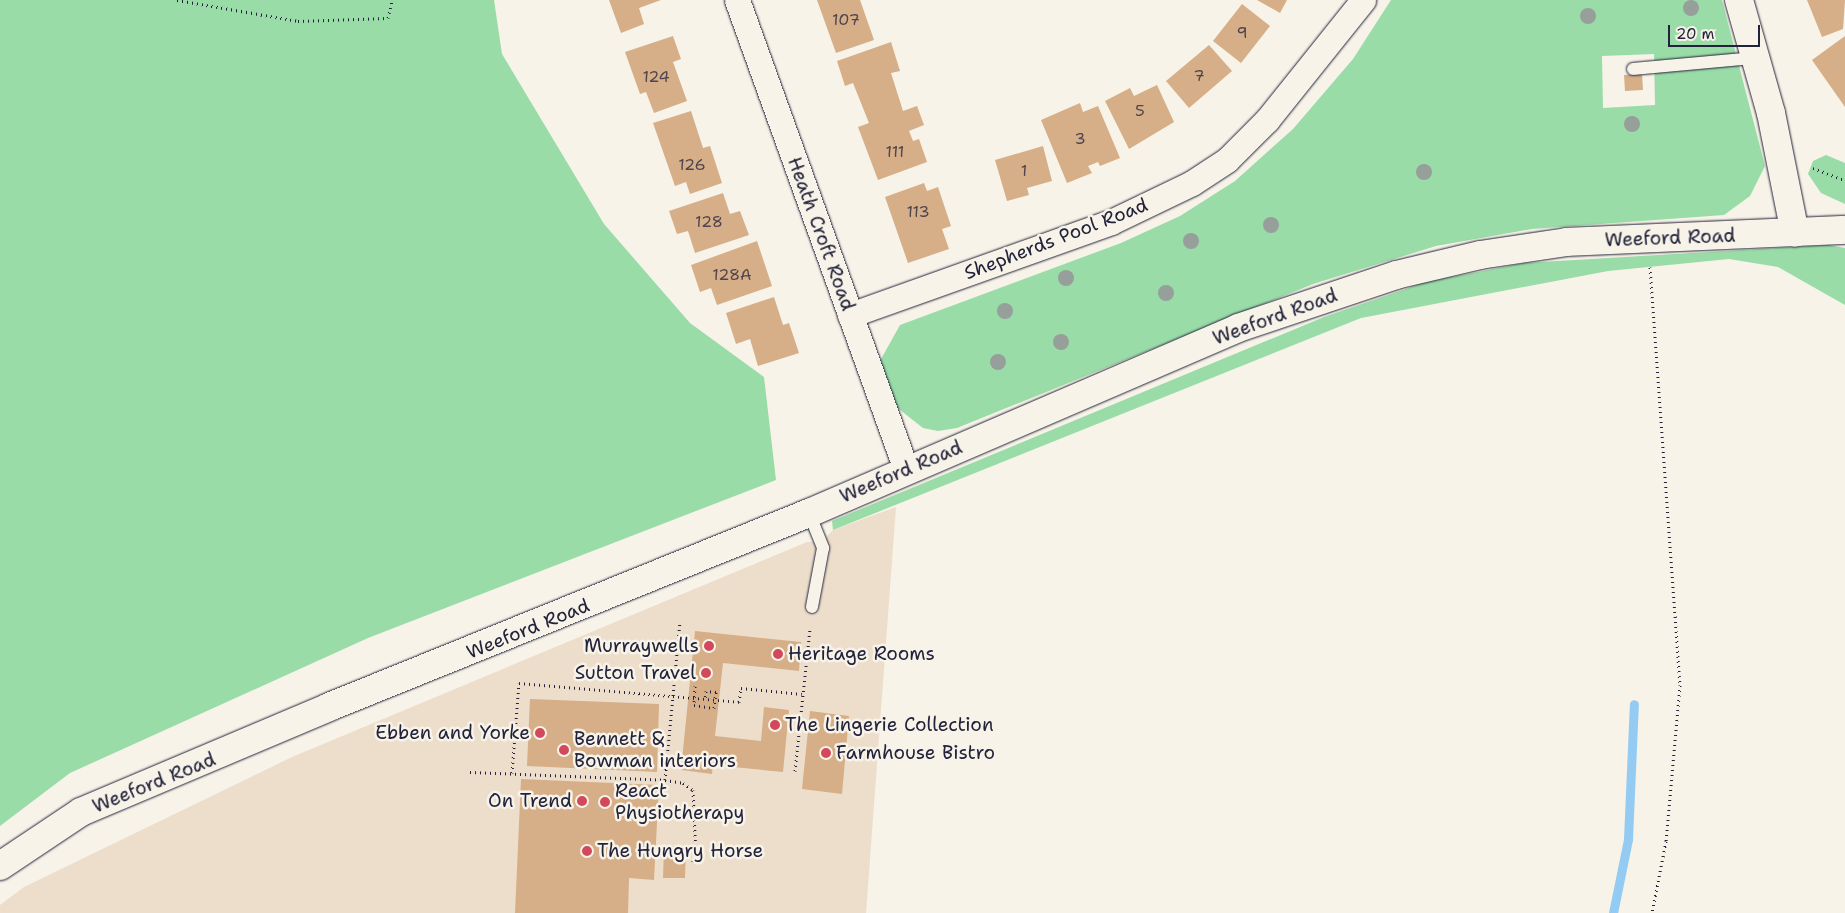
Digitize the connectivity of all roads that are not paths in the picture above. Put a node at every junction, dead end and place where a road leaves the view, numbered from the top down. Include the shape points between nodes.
1 (737, 0) edge
2 (1362, 0) edge
3 (1739, 0) edge
4 (1755, 58) junction
5 (1633, 69) dead end
6 (1845, 230) edge
7 (1795, 233) junction
8 (850, 315) junction
9 (906, 469) junction
10 (809, 512) junction
11 (812, 607) road end
12 (0, 866) edge

1 - 8 street, Heath Croft Road
2 - 8 street, Shepherds Pool Road via 1267,120 1228,160 1192,184 1111,222
3 - 4 street
4 - 5 lane
4 - 7 street via 1772,113
6 - 7 street, Weeford Road
7 - 9 street, Weeford Road via 1567,242 1480,255 1396,276 1238,328
8 - 9 street, Heath Croft Road
9 - 10 street, Weeford Road
10 - 11 lane via 823,548
10 - 12 street, Weeford Road via 329,707 81,812

